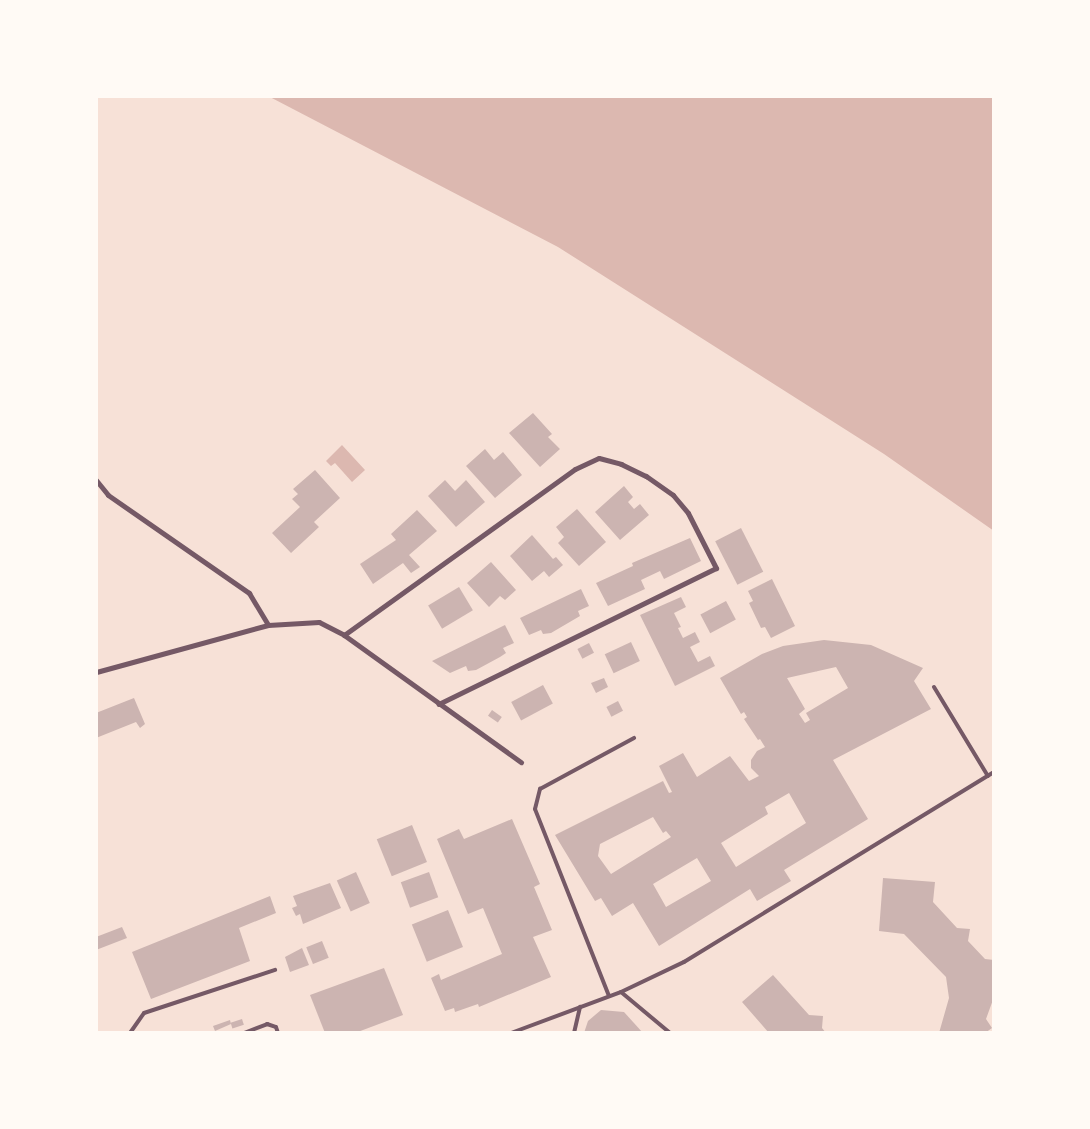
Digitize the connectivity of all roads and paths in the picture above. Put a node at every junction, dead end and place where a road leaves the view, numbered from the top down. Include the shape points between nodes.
1 (96, 480) edge
2 (268, 625) junction
3 (344, 634) junction
4 (96, 672) edge
5 (934, 687) dead end
6 (439, 704) junction
7 (634, 738) dead end
8 (521, 762) dead end
9 (994, 772) edge
10 (988, 776) junction
11 (275, 970) dead end
12 (621, 992) junction
13 (609, 996) junction
14 (580, 1007) junction
15 (130, 1033) edge
16 (244, 1033) edge
17 (278, 1033) edge
18 (511, 1033) edge
19 (574, 1033) edge
20 (670, 1033) edge

1 - 2 street via 108,495 249,593
2 - 3 street via 319,622
2 - 4 street
3 - 6 street
3 - 6 street via 575,469 599,458 646,476 673,495 688,513 716,568
5 - 10 lane
6 - 8 street
7 - 13 lane via 540,789 535,809
9 - 10 lane
10 - 12 lane via 684,962
11 - 15 lane via 144,1013
12 - 13 lane
12 - 20 lane
13 - 14 lane
14 - 18 lane
14 - 19 lane
16 - 17 lane via 267,1024 276,1027

